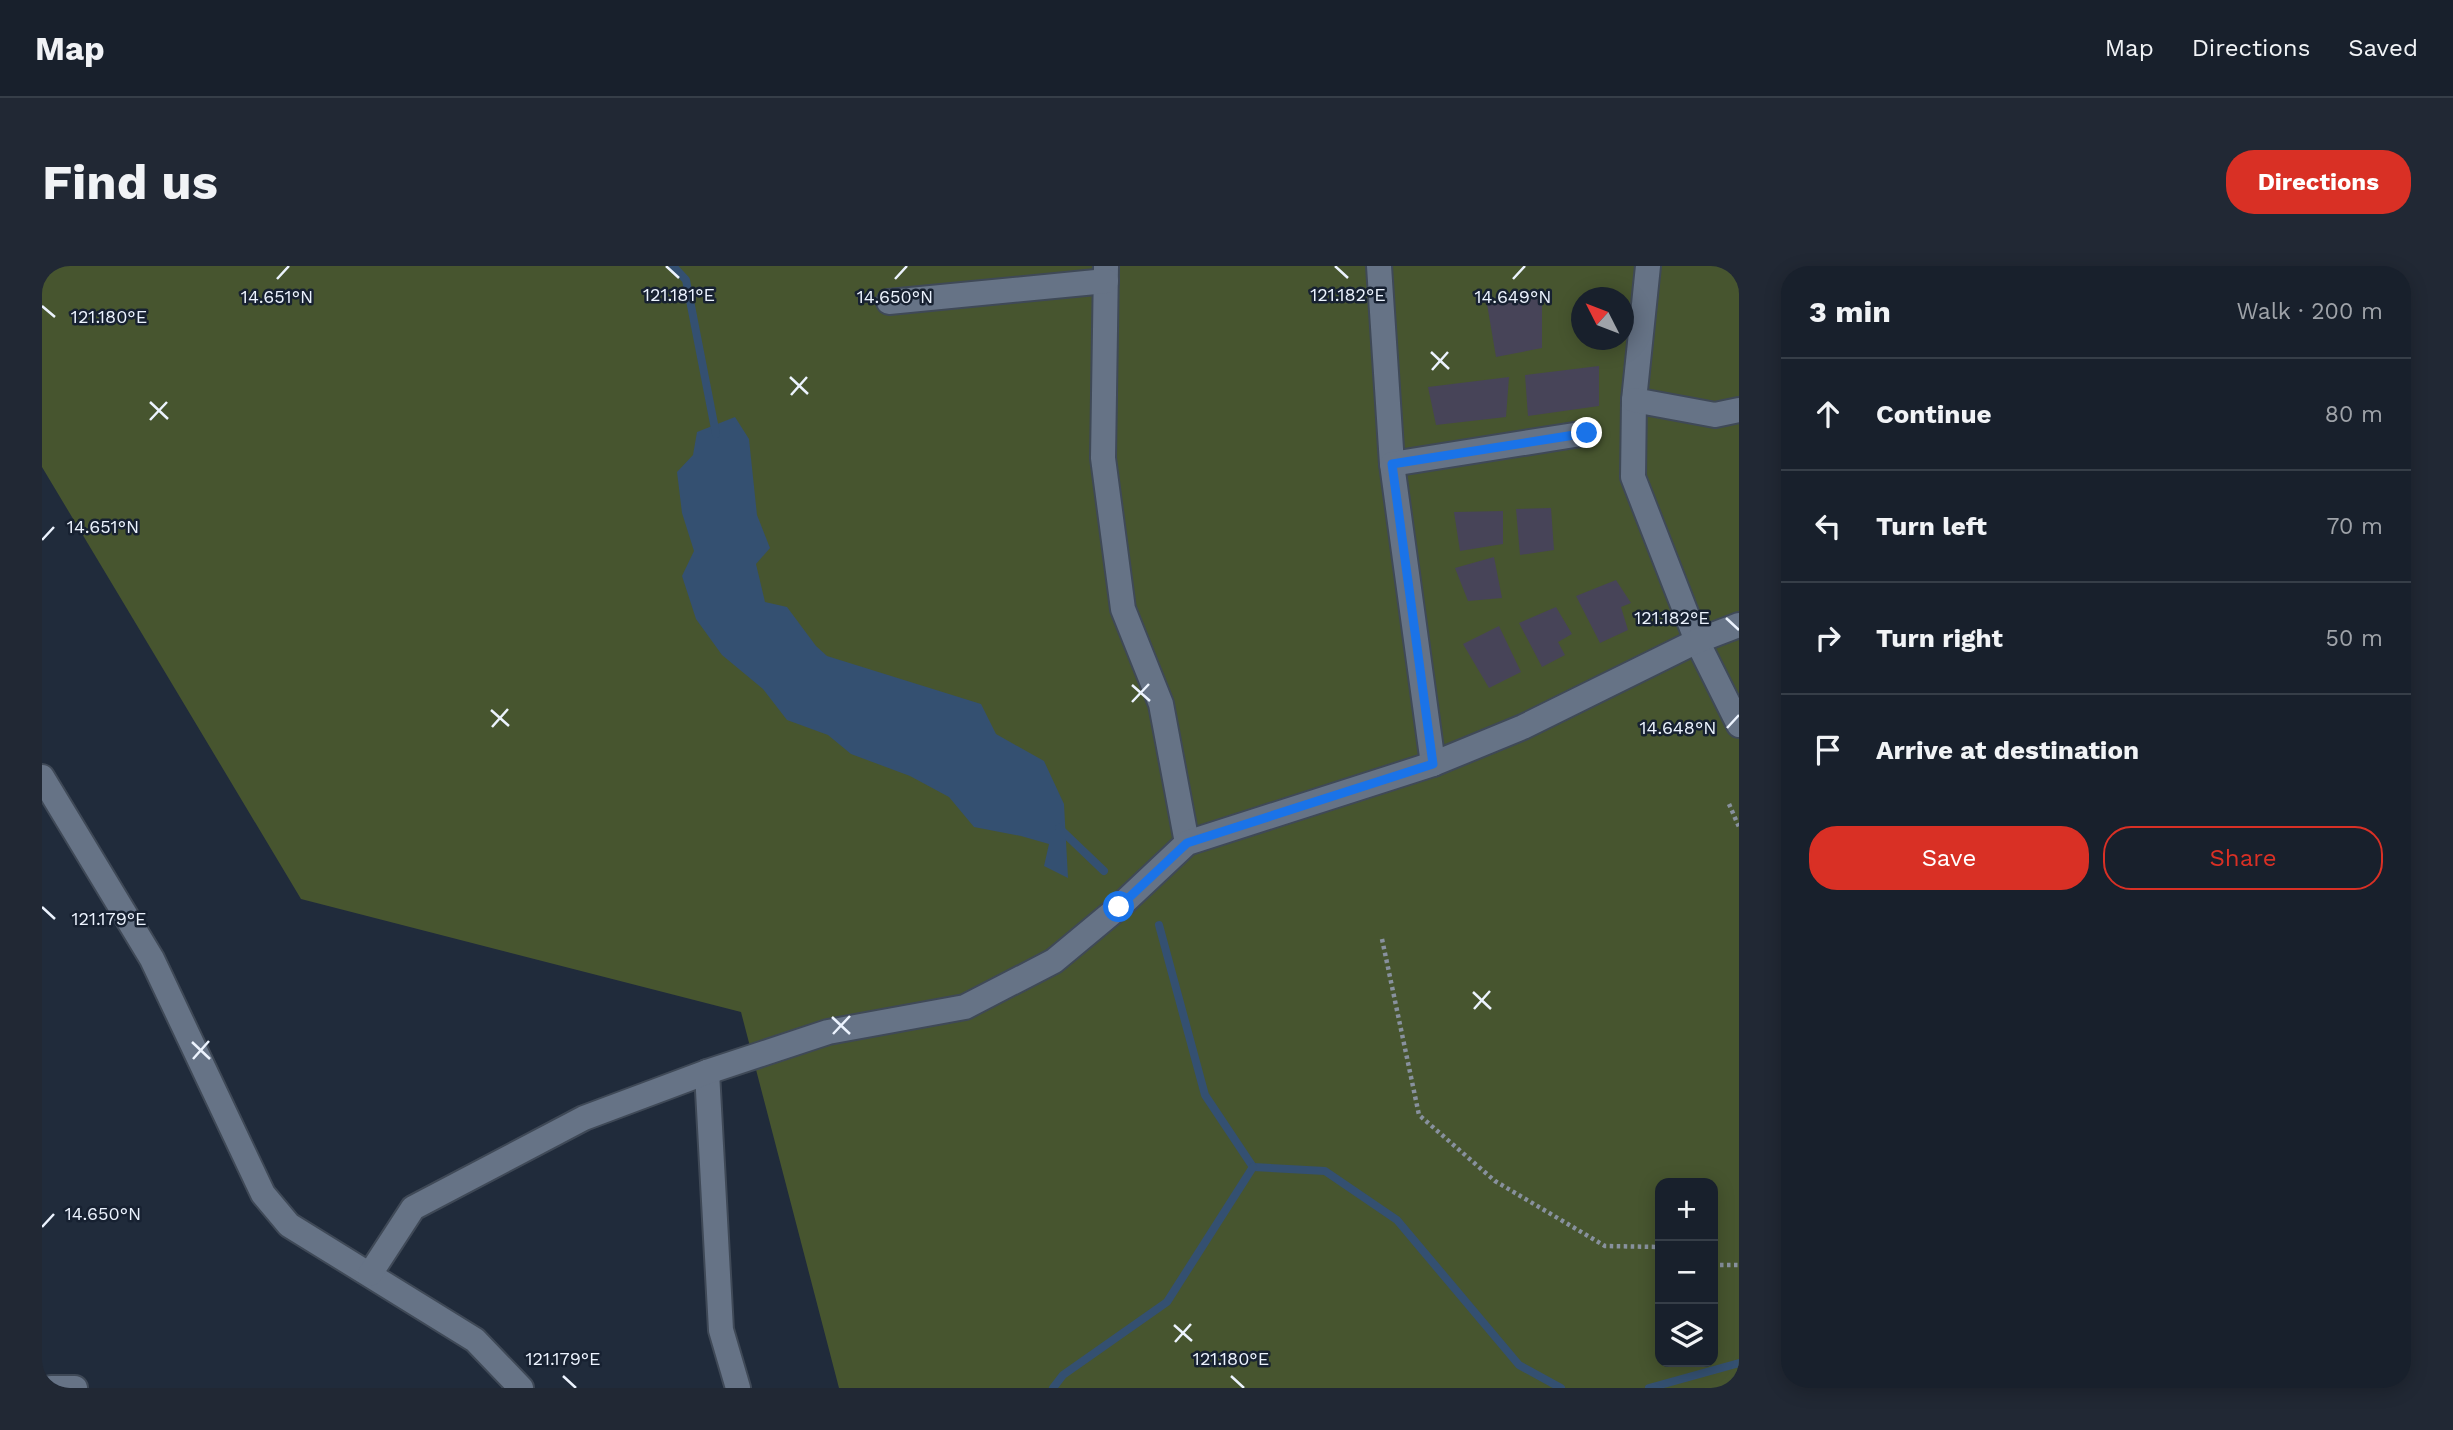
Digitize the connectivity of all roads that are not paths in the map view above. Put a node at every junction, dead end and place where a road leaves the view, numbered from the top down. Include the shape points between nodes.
1 (1379, 266) edge
2 (1648, 266) edge
3 (1106, 274) edge
4 (889, 302) dead end
5 (1634, 400) junction
6 (1739, 411) edge
7 (1587, 433) dead end
8 (1392, 464) junction
9 (1739, 625) edge
10 (1697, 641) junction
11 (1739, 725) edge
12 (1433, 764) junction
13 (42, 777) edge
14 (1187, 843) junction
15 (707, 1072) junction
16 (370, 1274) junction
17 (51, 1388) edge
18 (75, 1388) edge
19 (521, 1388) edge
20 (738, 1388) edge

1 - 8 street
2 - 5 street
3 - 4 street
3 - 14 street via 1103,458 1123,609 1161,704
5 - 6 street via 1715,415
5 - 10 street via 1633,477
7 - 8 street
8 - 12 street
9 - 10 street
10 - 11 street
10 - 12 street via 1523,727
12 - 14 street
13 - 16 street via 152,959 263,1194 289,1225
14 - 15 street via 1054,961 965,1007 828,1032
15 - 16 street via 584,1118 413,1208
15 - 20 street via 721,1330
16 - 19 street via 475,1340
17 - 18 street

